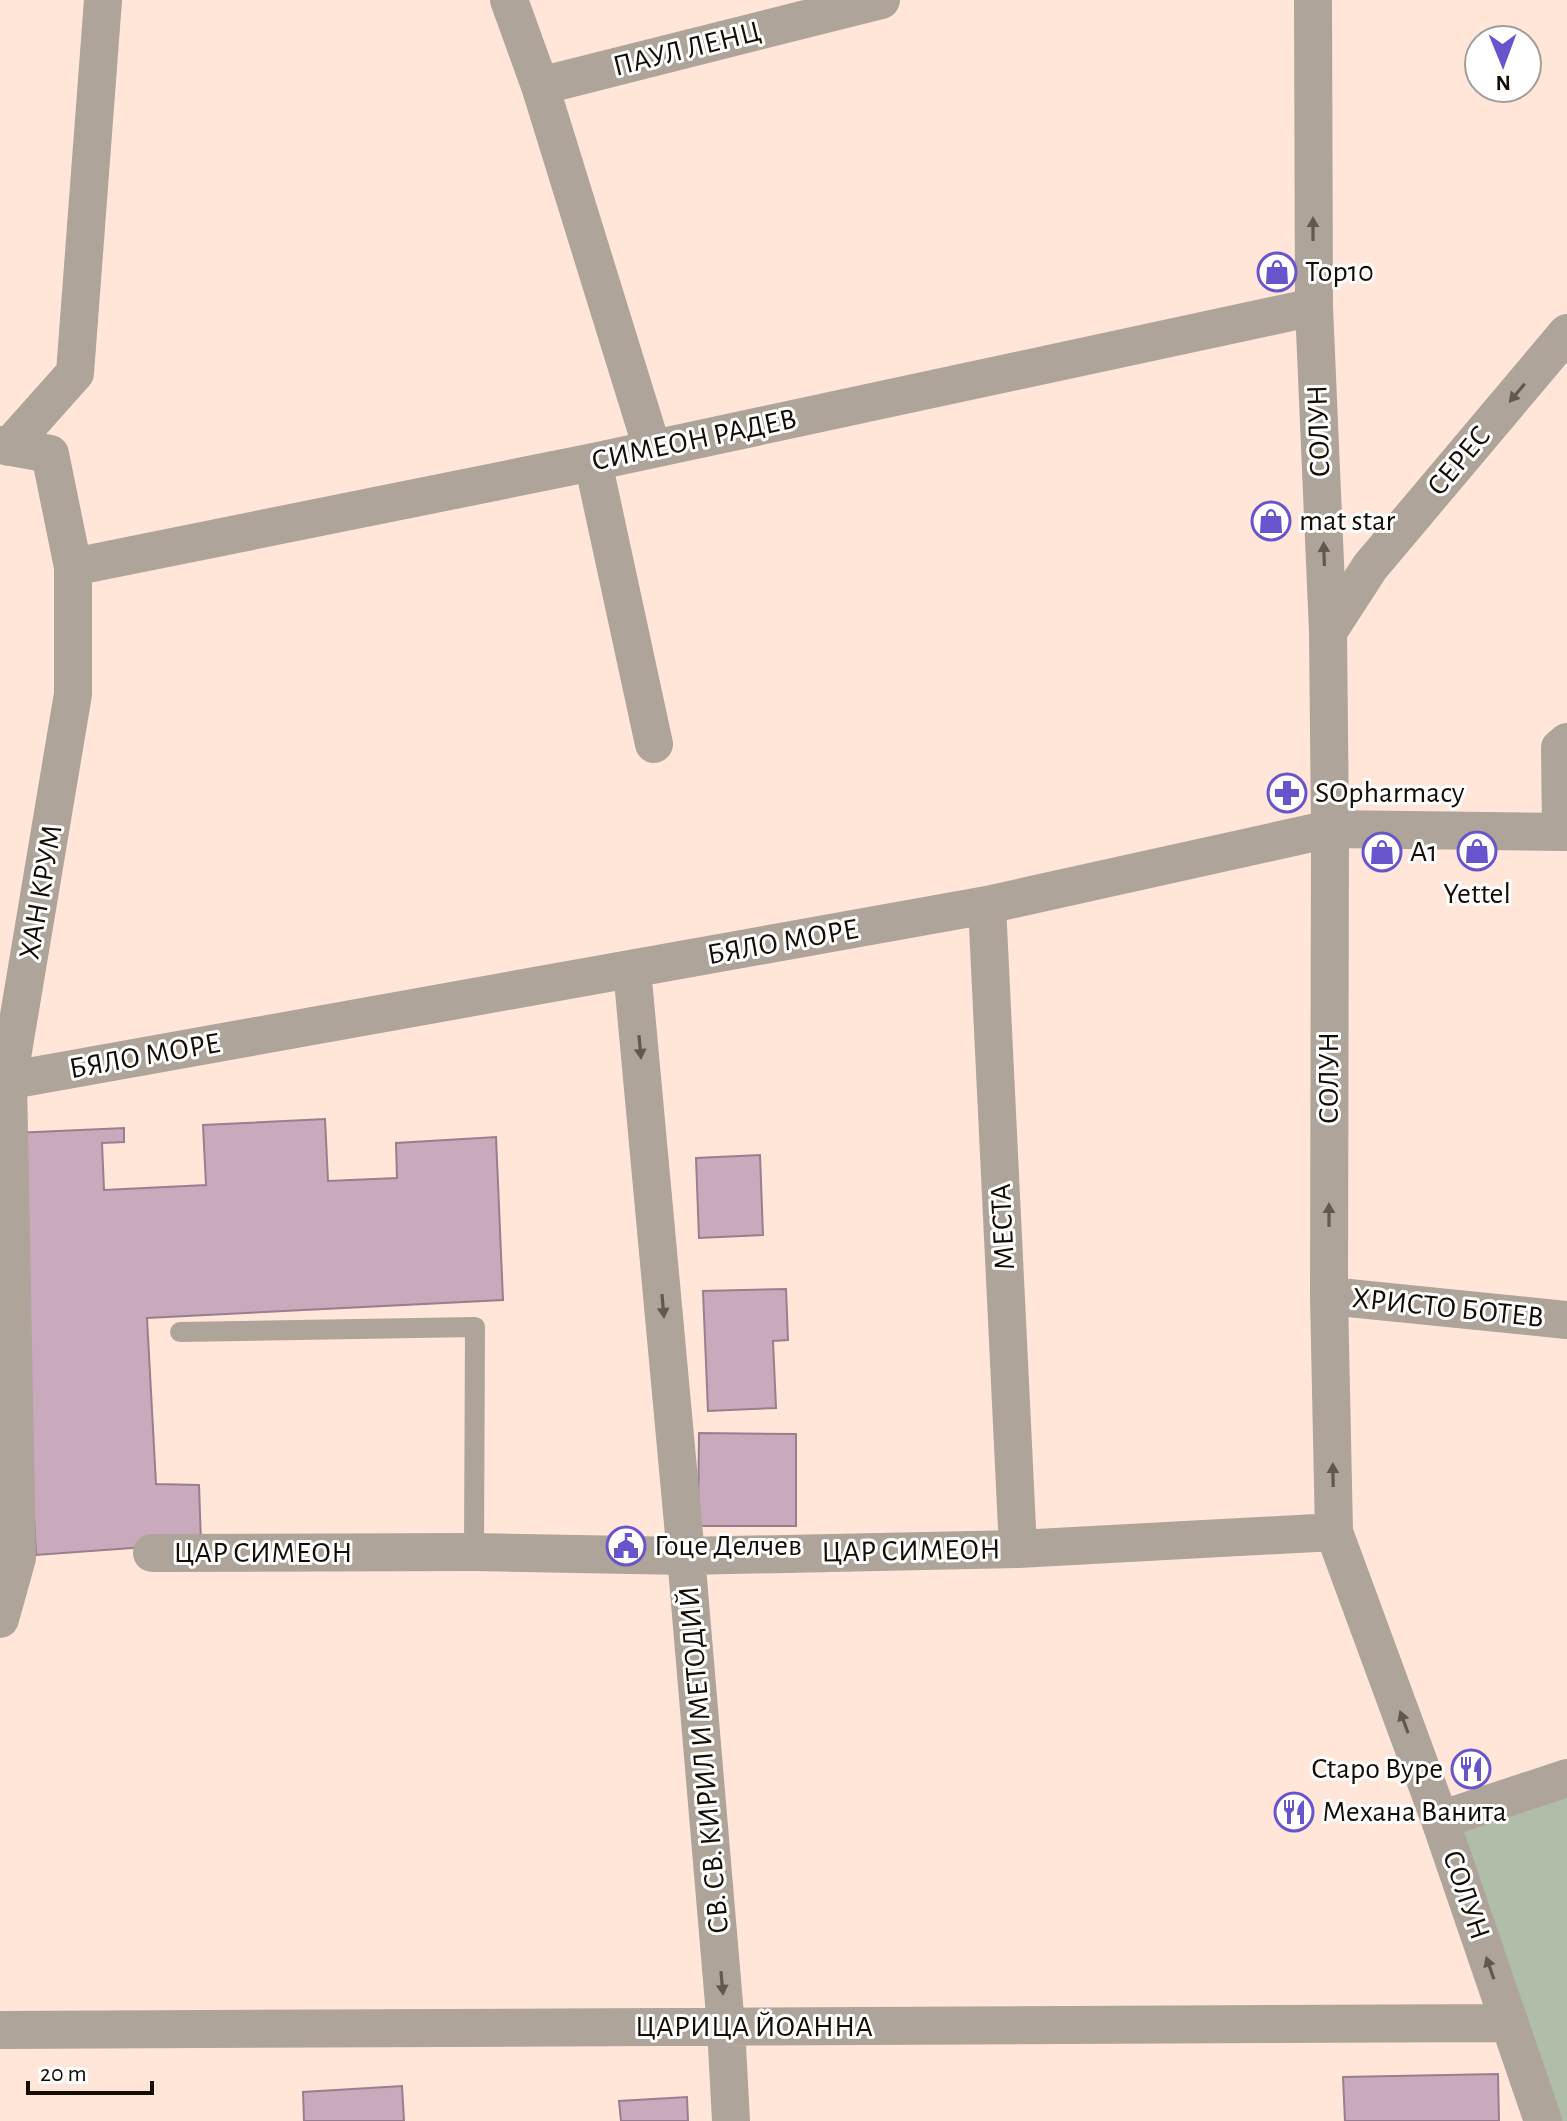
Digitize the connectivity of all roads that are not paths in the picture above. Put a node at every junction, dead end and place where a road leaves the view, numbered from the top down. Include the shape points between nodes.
1 (103, 0) edge
2 (509, 0) edge
3 (881, 0) edge
4 (1313, 0) edge
5 (540, 86) junction
6 (1314, 307) junction
7 (1567, 333) edge
8 (5, 446) edge
9 (652, 448) junction
10 (593, 462) junction
11 (73, 567) junction
12 (1328, 632) junction
13 (1567, 742) edge
14 (654, 744) dead end
15 (1330, 829) junction
16 (1564, 832) edge
17 (987, 905) junction
18 (632, 969) junction
19 (4, 1082) edge
20 (1329, 1296) junction
21 (1567, 1320) edge
22 (180, 1332) dead end
23 (1334, 1532) junction
24 (1018, 1549) junction
25 (474, 1552) junction
26 (152, 1553) dead end
27 (686, 1556) junction
28 (0, 1619) edge
29 (1567, 1778) edge
30 (1440, 1820) junction
31 (1509, 2023) junction
32 (726, 2027) junction
33 (0, 2030) edge
34 (731, 2121) edge
35 (1543, 2121) edge

1 - 8 street via 75,373
2 - 5 street
3 - 5 street, ПАУЛ ЛЕНЦ
6 -> 4 street, СОЛУН
5 - 9 street
6 - 9 street, СИМЕОН РАДЕВ
12 -> 6 street, СОЛУН
7 -> 12 street, СЕРЕС via 1370,567
8 - 11 street, ХАН КРУМ via 50,454
9 - 10 street, СИМЕОН РАДЕВ
10 - 11 street, СИМЕОН РАДЕВ
10 - 14 street
11 - 19 street, ХАН КРУМ via 73,694
12 - 15 street, СОЛУН
13 - 16 street via 1560,748
15 - 16 street, БЯЛО МОРЕ
15 - 17 street, БЯЛО МОРЕ
20 -> 15 street, СОЛУН
17 - 18 street, БЯЛО МОРЕ
17 - 24 street, МЕСТА
18 - 19 street, БЯЛО МОРЕ
18 -> 27 street, СВ. СВ. КИРИЛ И МЕТОДИЙ
19 - 28 street, ХАН КРУМ via 17,1558
20 - 21 street, ХРИСТО БОТЕВ
23 -> 20 street, СОЛУН
22 - 25 lane via 475,1327
23 - 24 street, ЦАР СИМЕОН
30 -> 23 street, СОЛУН
24 - 27 street, ЦАР СИМЕОН
25 - 26 street, ЦАР СИМЕОН
25 - 27 street, ЦАР СИМЕОН
27 -> 32 street, СВ. СВ. КИРИЛ И МЕТОДИЙ
29 - 30 street
31 -> 30 street, СОЛУН
31 - 32 street, ЦАРИЦА ЙОАННА
31 - 35 street, СОЛУН
32 - 33 street, ЦАРИЦА ЙОАННА
32 - 34 street, СВ. СВ. КИРИЛ И МЕТОДИЙ

